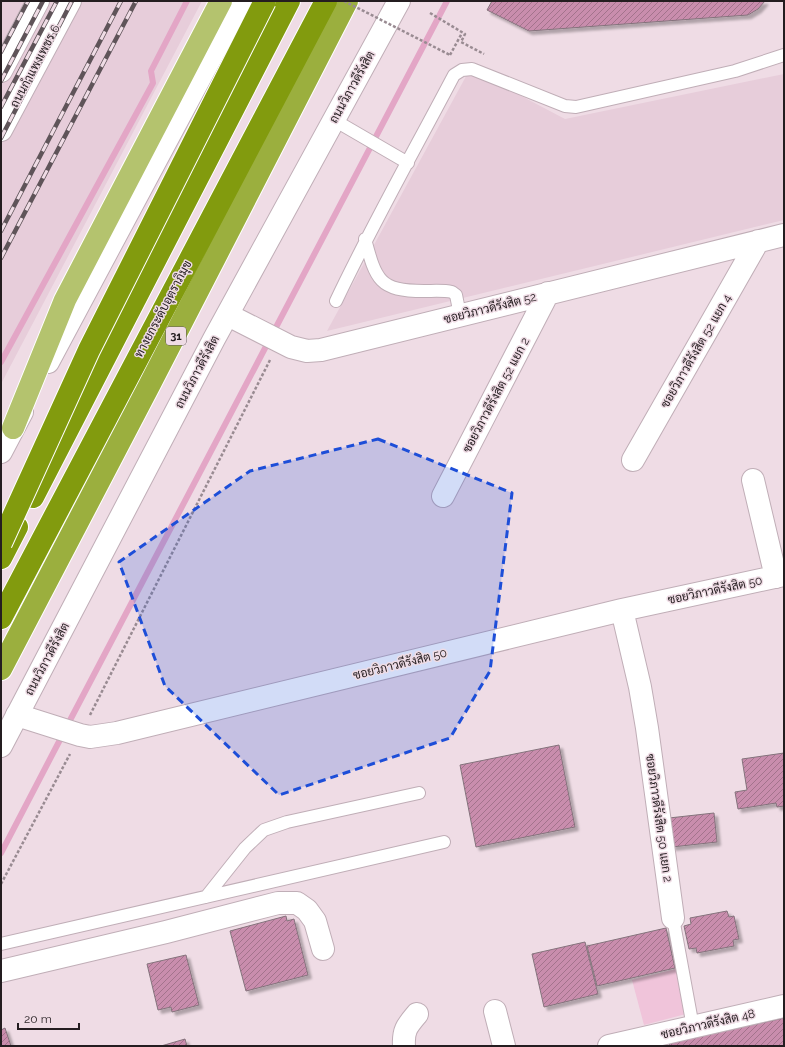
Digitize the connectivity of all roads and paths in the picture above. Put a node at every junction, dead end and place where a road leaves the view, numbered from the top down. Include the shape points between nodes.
1 (38, 1) edge
2 (70, 1) edge
3 (221, 1) edge
4 (241, 1) edge
5 (265, 1) edge
6 (270, 1) edge
7 (289, 1) edge
8 (326, 1) edge
9 (344, 1) edge
10 (347, 1) edge
11 (399, 1) edge
12 (430, 13) dead end
13 (462, 33) junction
14 (784, 54) edge
15 (490, 57) dead end
16 (1, 71) edge
17 (334, 120) junction
18 (1, 130) edge
19 (408, 163) junction
20 (784, 234) edge
21 (365, 239) junction
22 (758, 241) junction
23 (548, 294) junction
24 (336, 301) dead end
25 (110, 307) junction
26 (228, 315) junction
27 (460, 315) junction
28 (271, 337) junction
29 (13, 428) junction
30 (1, 452) edge
31 (633, 460) dead end
32 (753, 480) dead end
33 (443, 496) dead end
34 (1, 520) edge
35 (1, 543) edge
36 (1, 558) edge
37 (780, 576) edge
38 (622, 610) junction
39 (1, 618) edge
40 (1, 669) edge
41 (17, 715) junction
42 (80, 735) junction
43 (1, 746) edge
44 (419, 793) dead end
45 (444, 842) dead end
46 (1, 884) edge
47 (206, 897) junction
48 (673, 918) joint
49 (1, 944) edge
50 (323, 949) dead end
51 (1, 971) edge
52 (784, 1006) edge
53 (495, 1011) dead end
54 (417, 1014) dead end
55 (693, 1027) junction
56 (404, 1046) edge
57 (504, 1046) edge
58 (609, 1046) edge

1 - 16 street
2 - 18 street, ถนนกำแพงเพชร 6
3 - 29 main road via 65,300
4 - 29 street
5 - 25 highway, bridge
6 - 25 highway
7 - 36 highway
8 - 39 highway, ทางยกระดับอุตราภิมุข / 31
9 - 13 path, bridge via 450,55
10 - 40 highway, 31
11 - 17 street, ถนนวิภาวดีรังสิต
12 - 13 path
13 - 15 path via 465,34 460,42
14 - 19 lane via 735,71 576,107 564,106 472,69 462,70 454,75
17 - 19 lane
17 - 26 street, ถนนวิภาวดีรังสิต
19 - 21 lane
20 - 22 street, ซอยวิภาวดีรังสิต 52
21 - 24 lane
21 - 27 lane via 378,276 389,287 403,291 452,292 456,296
22 - 23 street, ซอยวิภาวดีรังสิต 52
22 - 31 street, ซอยวิภาวดีรังสิต 52 แยก 4
23 - 27 street, ซอยวิภาวดีรังสิต 52
23 - 33 street, ซอยวิภาวดีรังสิต 52 แยก 2
25 - 34 highway
25 - 35 highway, bridge
26 - 28 street, ซอยวิภาวดีรังสิต 52
26 - 41 street, ถนนวิภาวดีรังสิต
27 - 28 street, ซอยวิภาวดีรังสิต 52 via 321,350 307,351 291,347
28 - 42 path
29 - 30 street
32 - 37 street
37 - 38 street, ซอยวิภาวดีรังสิต 50
38 - 42 street, ซอยวิภาวดีรังสิต 50 via 117,733 90,737
38 - 48 street, ซอยวิภาวดีรังสิต 50 แยก 2 via 640,687
41 - 42 street, ซอยวิภาวดีรังสิต 50
41 - 43 street, ถนนวิภาวดีรังสิต
42 - 46 path
44 - 47 lane via 287,822 264,830 245,848
45 - 47 lane
47 - 49 lane
48 - 55 lane, ซอยวิภาวดีรังสิต 50 แยก 2
50 - 51 street via 315,921 307,910 297,903 278,903
52 - 55 street, ซอยวิภาวดีรังสิต 48
53 - 57 street
54 - 56 street via 406,1027 403,1036
55 - 58 street, ซอยวิภาวดีรังสิต 48

